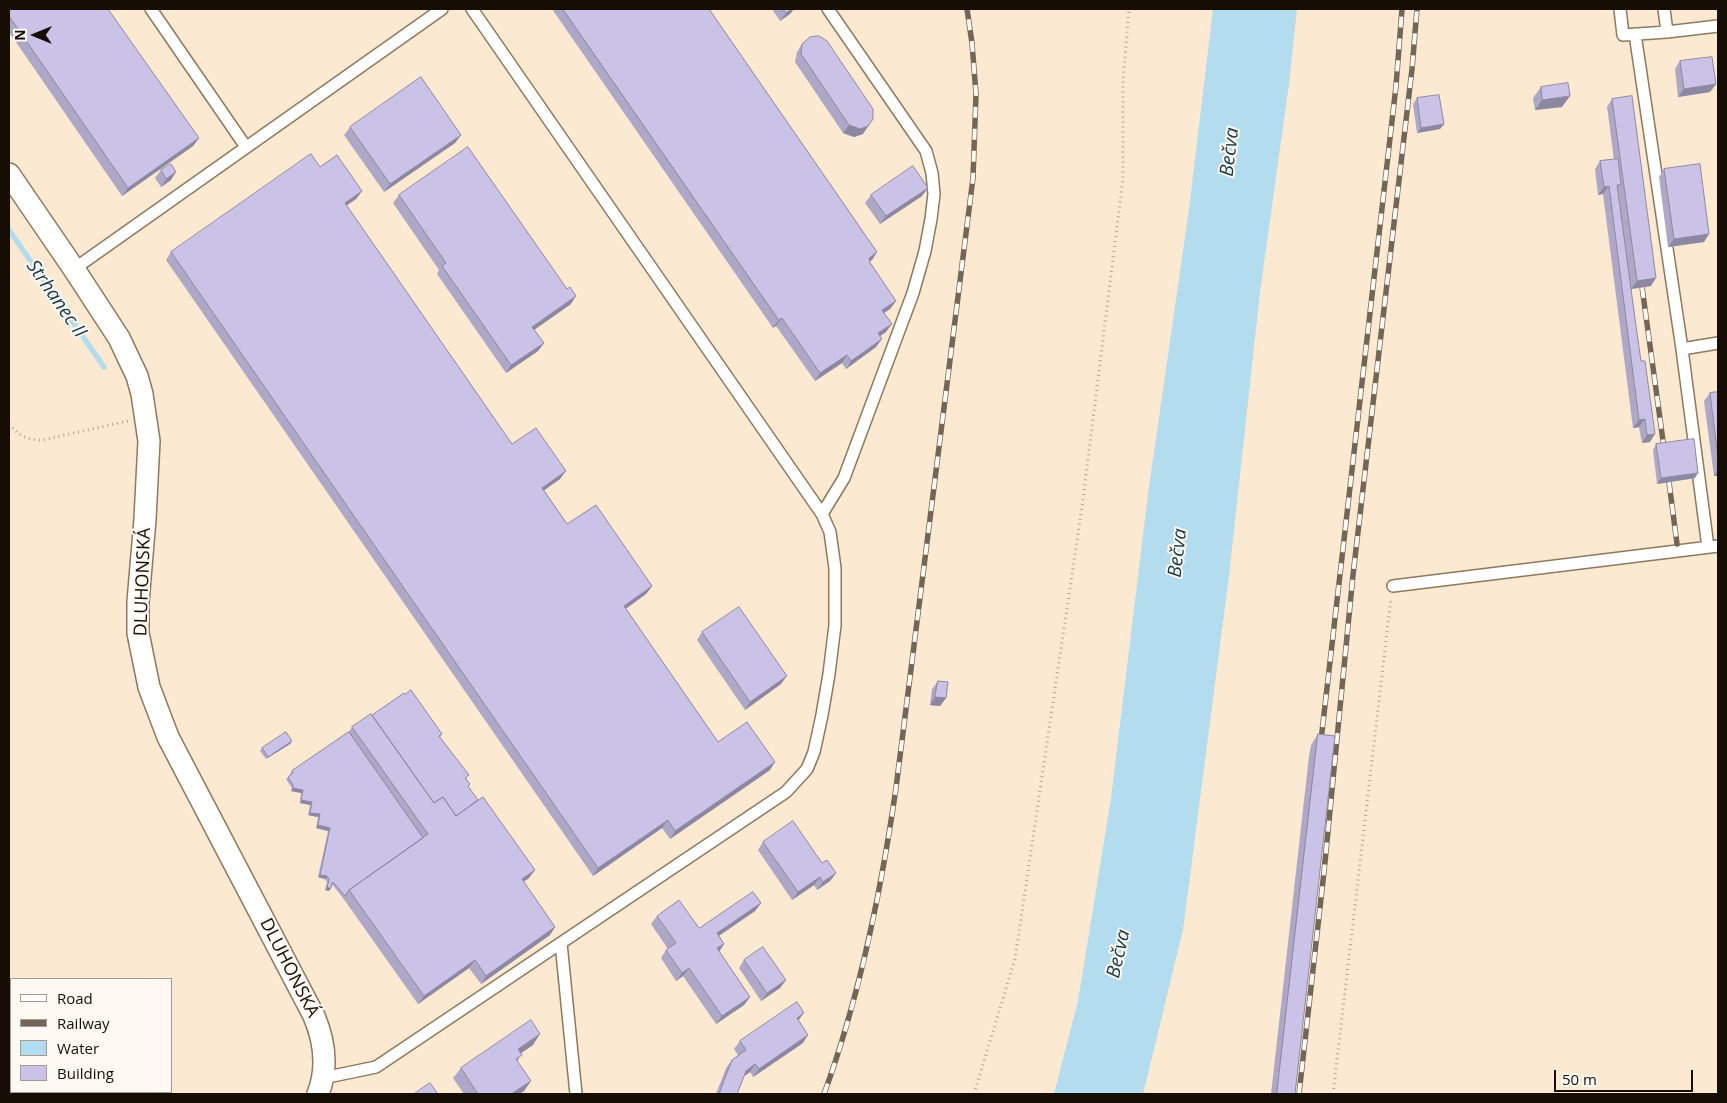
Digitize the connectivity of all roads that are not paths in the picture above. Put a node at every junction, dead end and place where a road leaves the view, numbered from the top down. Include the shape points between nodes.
1 (151, 9) edge
2 (442, 9) edge
3 (472, 9) edge
4 (828, 9) edge
5 (1620, 9) edge
6 (1664, 9) edge
7 (1718, 26) edge
8 (1667, 32) junction
9 (1635, 34) junction
10 (246, 147) junction
11 (9, 174) edge
12 (74, 269) junction
13 (1718, 343) edge
14 (1682, 349) junction
15 (822, 514) junction
16 (1713, 547) edge
17 (1393, 586) road end
18 (561, 943) junction
19 (320, 1086) edge
20 (576, 1094) edge

1 - 10 lane
2 - 10 lane
3 - 15 lane
4 - 15 lane via 926,150 934,194 925,250 912,293 844,478
5 - 9 lane via 1623,35
6 - 8 lane
7 - 8 lane
8 - 9 lane
9 - 14 lane
10 - 12 lane
11 - 12 street, DLUHONSKÁ
12 - 19 street, DLUHONSKÁ via 119,338 142,394 149,465 138,632 149,687 168,737 314,1016 324,1046
13 - 14 lane
14 - 16 lane
15 - 18 lane via 830,532 836,568 835,625 822,715 814,752 806,769 786,792
16 - 17 lane
18 - 19 lane via 376,1066
18 - 20 lane

